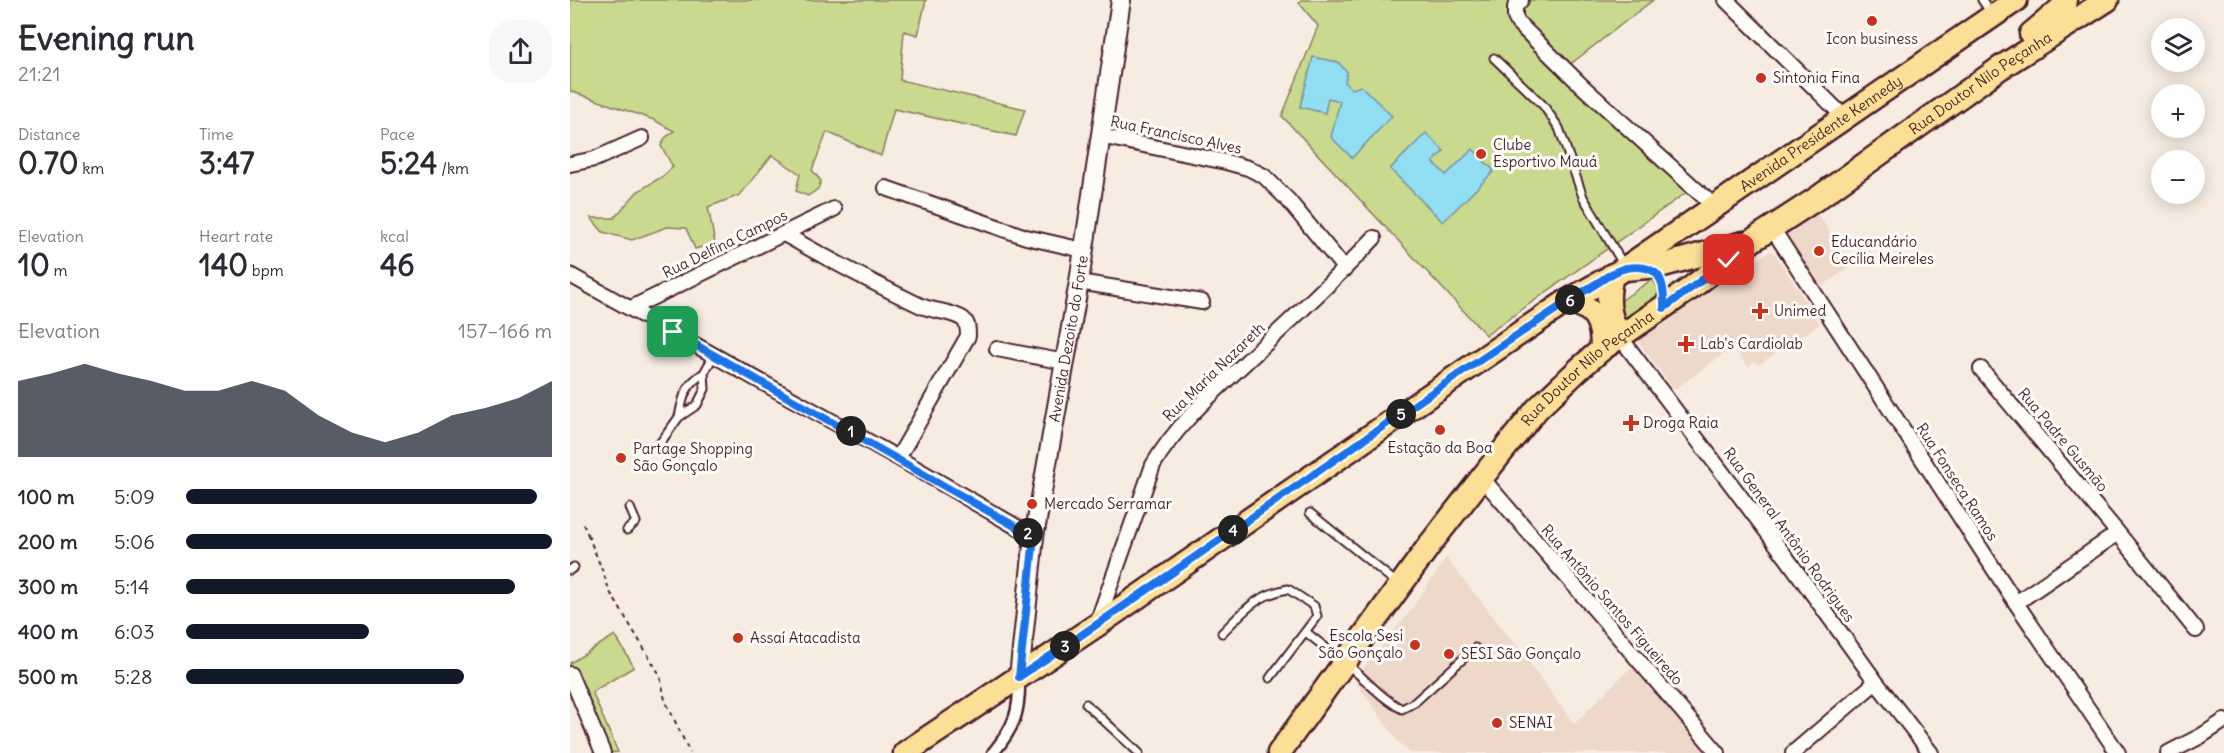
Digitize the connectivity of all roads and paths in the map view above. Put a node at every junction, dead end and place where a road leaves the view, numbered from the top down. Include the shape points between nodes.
1 (1120, 0) edge
2 (1521, 0) edge
3 (1726, 0) edge
4 (2016, 0) edge
5 (2065, 0) edge
6 (2107, 0) edge
7 (1988, 8) edge
8 (1494, 58) dead end
9 (2000, 68) junction
10 (1844, 117) junction
11 (1100, 136) junction
12 (642, 138) dead end
13 (570, 164) edge
14 (886, 188) dead end
15 (1714, 206) junction
16 (834, 209) dead end
17 (1772, 228) junction
18 (784, 234) junction
19 (1374, 238) dead end
20 (1750, 242) junction
21 (1083, 250) junction
22 (1345, 269) junction
23 (1626, 269) junction
24 (570, 275) edge
25 (1078, 282) junction
26 (1202, 302) dead end
27 (1564, 303) junction
28 (1664, 308) junction
29 (632, 309) junction
30 (1620, 336) junction
31 (998, 349) dead end
32 (1602, 349) junction
33 (714, 355) junction
34 (1065, 362) junction
35 (1981, 369) dead end
36 (704, 373) junction
37 (679, 417) junction
38 (658, 446) dead end
39 (898, 458) junction
40 (1482, 478) junction
41 (630, 508) dead end
42 (1310, 513) dead end
43 (583, 524) dead end
44 (627, 530) dead end
45 (2118, 533) junction
46 (1034, 537) junction
47 (1400, 586) junction
48 (2016, 603) junction
49 (1097, 625) junction
50 (2196, 630) dead end
51 (1222, 633) dead end
52 (1306, 633) junction
53 (1475, 648) dead end
54 (1345, 662) junction
55 (570, 674) edge
56 (1019, 677) junction
57 (1270, 678) dead end
58 (1876, 682) junction
59 (1086, 704) dead end
60 (2224, 721) edge
61 (603, 753) edge
62 (690, 753) edge
63 (905, 753) edge
64 (993, 753) edge
65 (1139, 753) edge
66 (1278, 753) edge
67 (1718, 753) edge
68 (1793, 753) edge
69 (1931, 753) edge
70 (2118, 753) edge
71 (2168, 753) edge

1 - 11 street, Avenida Dezoito do Forte
2 - 15 street via 1515,8 1518,23 1581,86
3 - 10 street
4 - 7 main road, Avenida Presidente Kennedy
5 - 9 main road via 2064,6
6 - 9 main road, Rua Doutor Nilo Peçanha
7 - 10 main road, Avenida Presidente Kennedy
8 - 23 lane via 1543,105 1559,128 1583,197
9 - 17 main road, Rua Doutor Nilo Peçanha
10 - 15 main road, Avenida Presidente Kennedy
11 - 21 street, Avenida Dezoito do Forte
11 - 22 street, Rua Francisco Alves via 1226,162 1264,176
12 - 13 street via 595,159
14 - 21 street via 1026,237
15 - 23 main road, Avenida Presidente Kennedy
16 - 18 street, Rua Delfina Campos
17 - 20 main road, Rua Doutor Nilo Peçanha
17 - 48 street, Rua Fonseca Ramos
18 - 29 street, Rua Delfina Campos
18 - 39 street via 922,307 965,320 968,336
19 - 22 street, Rua Maria Nazareth
20 - 23 main road, Avenida Presidente Kennedy via 1660,266
20 - 28 main road, Rua Doutor Nilo Peçanha
21 - 25 street, Avenida Dezoito do Forte
22 - 49 street, Rua Maria Nazareth via 1194,411 1167,442 1154,465
23 - 27 main road, Avenida Presidente Kennedy
23 - 28 main road via 1659,275
23 - 30 main road via 1608,307
24 - 29 street
25 - 26 street
25 - 34 street, Avenida Dezoito do Forte
27 - 32 main road via 1576,303 1593,312
27 - 49 main road, Avenida Presidente Kennedy
28 - 30 main road, Rua Doutor Nilo Peçanha
29 - 33 street
30 - 32 main road, Rua Doutor Nilo Peçanha
30 - 58 street, Rua General Antônio Rodrigues
31 - 34 street
32 - 40 main road, Rua Doutor Nilo Peçanha via 1537,409
33 - 36 lane
33 - 39 street
34 - 46 street, Avenida Dezoito do Forte
35 - 45 street, Rua Padre Gusmão
36 - 37 lane via 691,381
36 - 37 lane via 705,389 696,405
37 - 38 lane
39 - 46 street
40 - 47 main road, Rua Doutor Nilo Peçanha
40 - 67 street, Rua Antônio Santos Figueiredo
41 - 44 lane via 636,522
42 - 47 lane
43 - 62 path, bridge via 610,592 660,675 665,700
45 - 48 street
45 - 50 street, Rua Padre Gusmão
46 - 56 street, Avenida Dezoito do Forte
47 - 54 main road, Rua Doutor Nilo Peçanha
48 - 70 street, Rua Fonseca Ramos
49 - 56 main road, Avenida Presidente Kennedy
51 - 52 lane via 1255,600 1288,589 1314,606 1317,616
52 - 54 lane
52 - 57 lane
53 - 54 lane via 1415,702 1402,708 1389,702
54 - 66 main road, Rua Doutor Nilo Peçanha
55 - 61 street
56 - 63 main road, Avenida Presidente Kennedy
56 - 64 street via 1017,718
58 - 68 street
58 - 69 street, Rua General Antônio Rodrigues
59 - 65 lane
60 - 71 street

